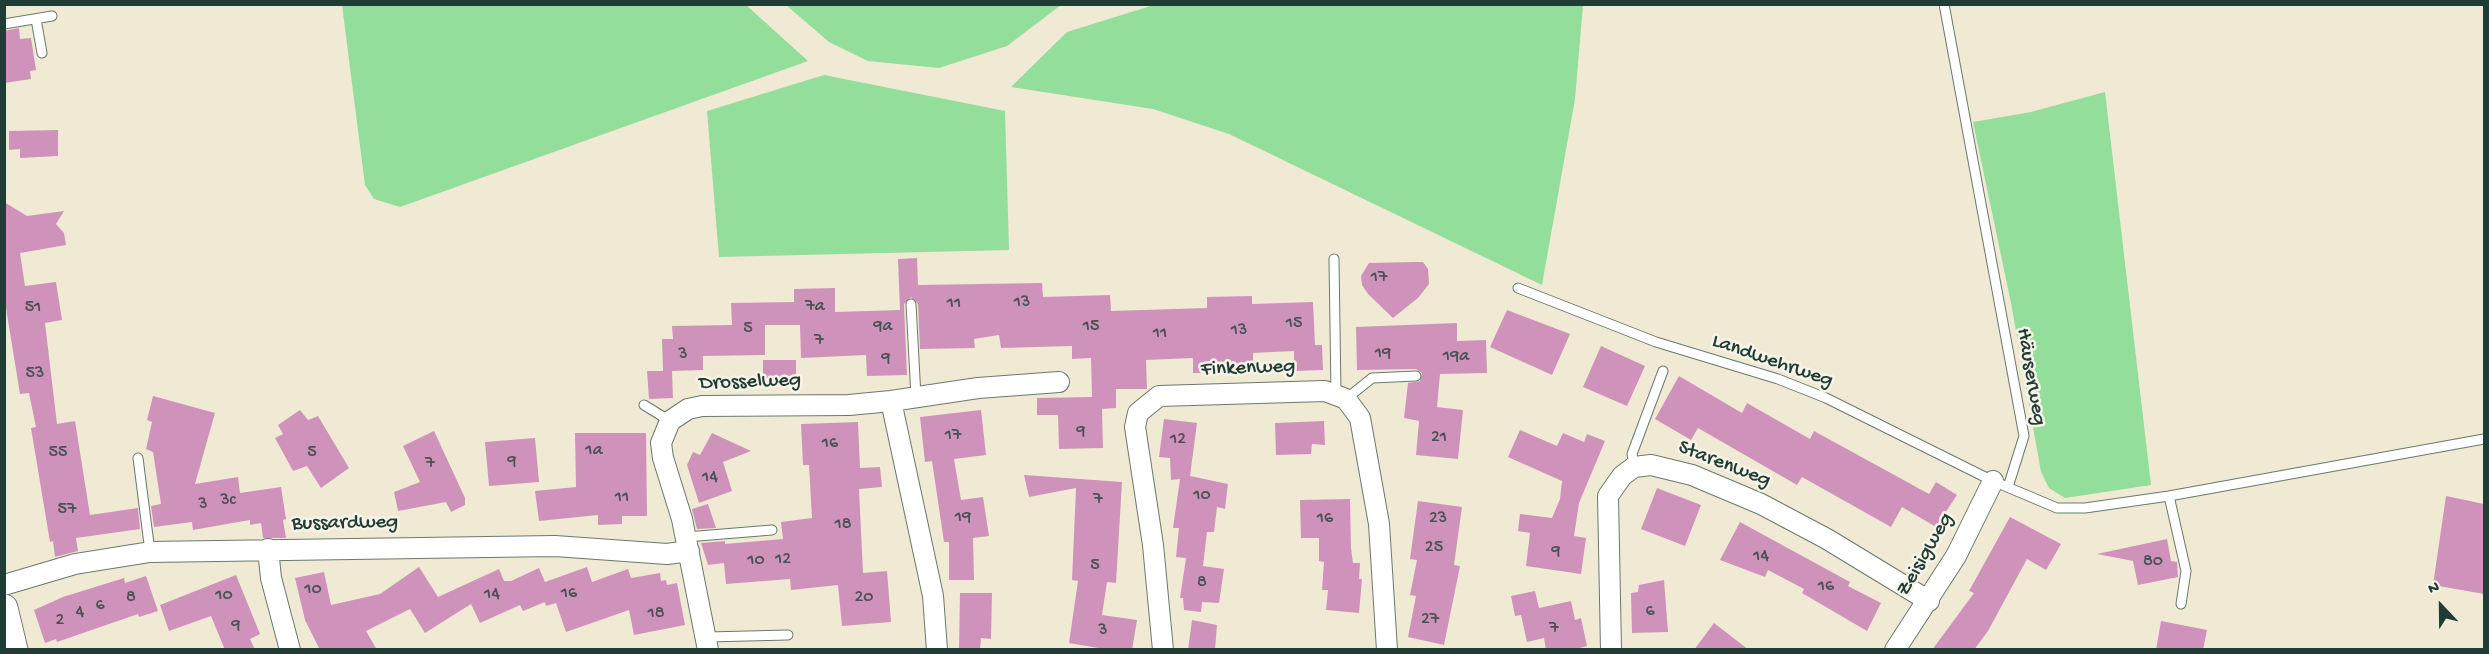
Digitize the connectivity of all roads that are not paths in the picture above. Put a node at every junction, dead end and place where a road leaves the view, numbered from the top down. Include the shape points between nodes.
1 (1944, 4) edge
2 (52, 16) dead end
3 (36, 19) junction
4 (4, 24) edge
5 (42, 53) dead end
6 (1334, 259) dead end
7 (1518, 288) dead end
8 (911, 304) dead end
9 (1663, 371) dead end
10 (1416, 376) dead end
11 (1059, 382) dead end
12 (916, 397) junction
13 (1341, 397) junction
14 (891, 401) junction
15 (644, 405) dead end
16 (670, 421) junction
17 (2484, 439) edge
18 (138, 458) dead end
19 (1634, 467) junction
20 (2000, 484) junction
21 (2169, 496) junction
22 (772, 530) dead end
23 (687, 544) junction
24 (268, 549) junction
25 (150, 552) junction
26 (4, 585) edge
27 (1929, 600) junction
28 (2181, 604) dead end
29 (4, 608) edge
30 (788, 635) dead end
31 (708, 643) edge
32 (14, 650) edge
33 (290, 650) edge
34 (937, 650) edge
35 (1163, 650) edge
36 (1387, 650) edge
37 (1611, 650) edge
38 (1895, 650) edge

1 - 20 lane, Häuserweg via 2024,436
2 - 3 lane
3 - 4 lane
3 - 5 lane
6 - 13 lane
7 - 20 lane, Landwehrweg via 1656,342 1778,379 1826,398
8 - 12 lane
9 - 19 lane via 1632,454
10 - 13 lane via 1372,378
11 - 12 street, Drosselweg
12 - 14 street, Drosselweg
13 - 35 street, Finkenweg via 1325,391 1169,396 1154,400 1138,412 1135,427 1153,545
13 - 36 street via 1360,417 1379,524
14 - 16 street, Drosselweg via 702,406 687,409
14 - 34 street via 933,596
15 - 16 lane
16 - 23 street via 661,443 663,458
17 - 21 lane
18 - 25 lane
19 - 27 street, Starenweg via 1651,465 1692,475 1761,504
19 - 37 street via 1608,496
20 - 21 lane via 2057,508
20 - 27 street, Zeisigweg
21 - 28 lane via 2186,571
22 - 23 lane
23 - 24 street, Bussardweg via 668,554 563,546
23 - 31 street
24 - 25 street, Bussardweg
24 - 33 street via 271,578
25 - 26 street, Bussardweg via 75,564
27 - 38 street, Zeisigweg
29 - 32 street
30 - 31 lane

